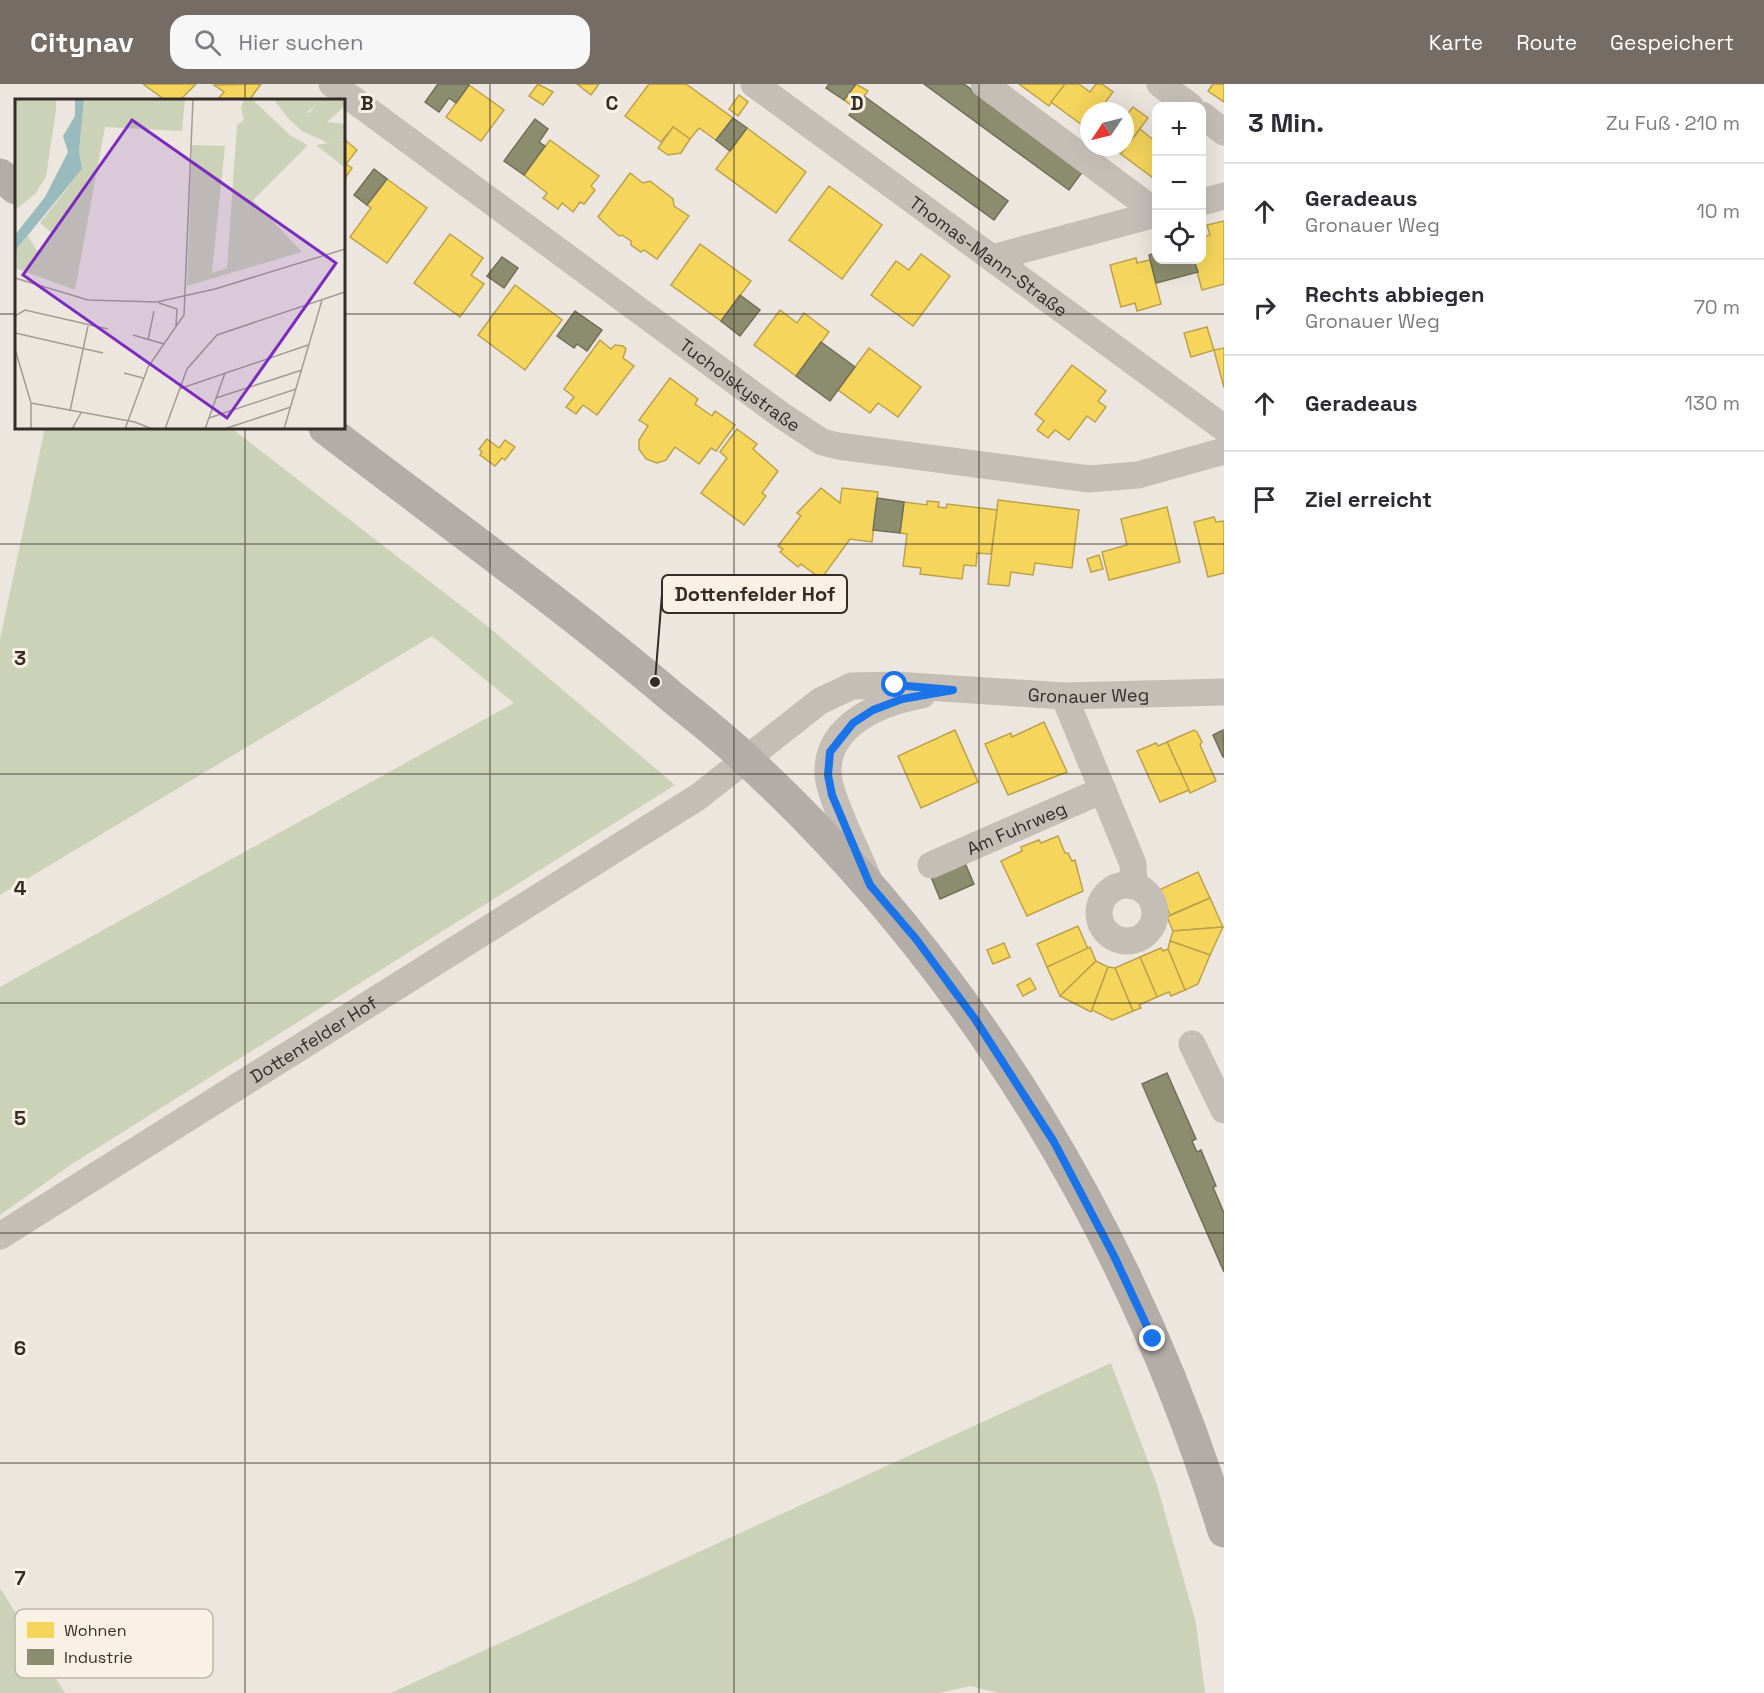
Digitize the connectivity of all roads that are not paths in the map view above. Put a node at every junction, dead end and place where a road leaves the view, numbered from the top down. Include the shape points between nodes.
1 (332, 84) edge
2 (754, 84) edge
3 (984, 84) edge
4 (1160, 84) edge
5 (1185, 102) edge
6 (1206, 118) edge
7 (1224, 132) edge
8 (0, 175) edge
9 (15, 187) edge
10 (1224, 196) edge
11 (1206, 201) edge
12 (1152, 210) edge
13 (1152, 214) edge
14 (992, 258) junction
15 (1224, 428) edge
16 (326, 429) edge
17 (1224, 451) edge
18 (953, 690) junction
19 (1224, 693) edge
20 (1064, 696) junction
21 (747, 760) junction
22 (1103, 790) junction
23 (930, 866) dead end
24 (870, 885) junction
25 (1134, 886) dead end
26 (1192, 1044) dead end
27 (1224, 1110) edge
28 (0, 1236) edge
29 (1224, 1532) edge

1 - 17 street, Tucholskystraße via 822,442 1089,479 1138,475
2 - 14 street, Thomas-Mann-Straße
3 - 12 street
4 - 5 street
6 - 7 street
8 - 9 main road
10 - 11 street
13 - 14 street
14 - 15 street, Thomas-Mann-Straße
16 - 21 main road via 586,626
18 - 20 street, Gronauer Weg
18 - 21 street, Gronauer Weg via 852,686 820,701
18 - 24 street, Gronauer Weg via 902,699 873,710 853,723 830,752 828,775 832,795
19 - 20 street, Gronauer Weg
20 - 22 street
21 - 24 main road
21 - 28 street, Dottenfelder Hof via 698,797
22 - 23 street, Am Fuhrweg
22 - 25 street via 1133,864
24 - 29 main road via 975,1019 1080,1189 1153,1339
26 - 27 street

